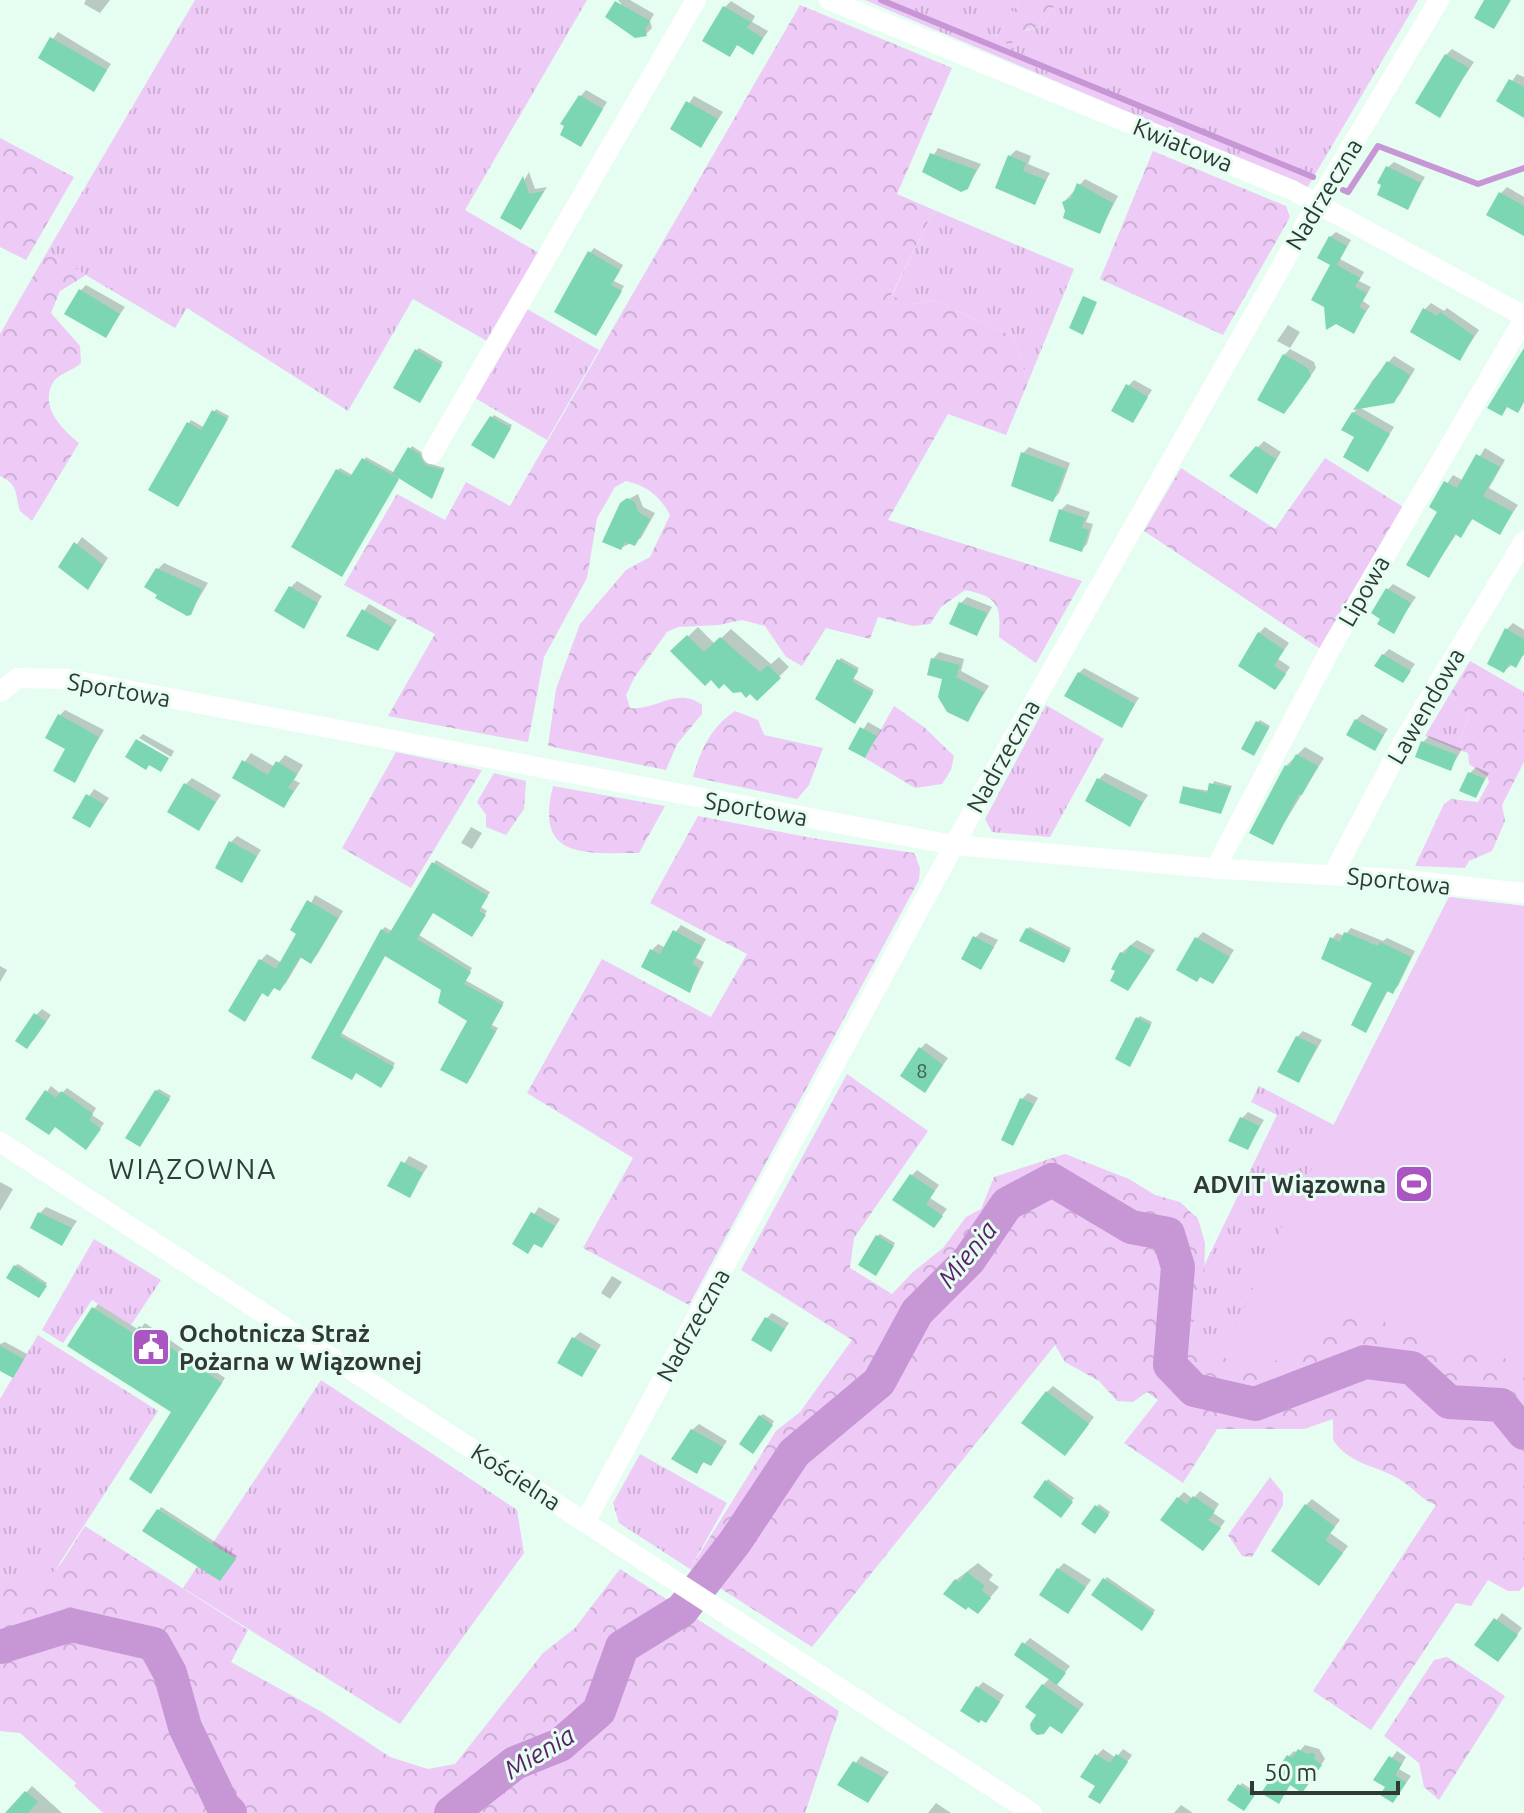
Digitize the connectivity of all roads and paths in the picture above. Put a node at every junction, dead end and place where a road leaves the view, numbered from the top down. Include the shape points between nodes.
1 (696, 0) edge
2 (829, 0) edge
3 (1439, 0) edge
4 (1318, 202) junction
5 (1524, 318) edge
6 (432, 454) dead end
7 (1524, 541) edge
8 (0, 692) edge
9 (954, 845) junction
10 (1215, 869) junction
11 (1333, 874) junction
12 (1524, 893) edge
13 (0, 1142) edge
14 (585, 1522) junction
15 (1032, 1813) edge

1 - 6 street
2 - 4 street, Kwiatowa
3 - 4 street, Nadrzeczna
4 - 5 street, Kwiatowa
4 - 9 street, Nadrzeczna
5 - 10 street, Lipowa via 1331,648
7 - 11 street, Lawendowa via 1403,742
8 - 9 street, Sportowa via 18,678 68,679
9 - 10 street, Sportowa
9 - 14 street, Nadrzeczna
10 - 11 street, Sportowa
11 - 12 street, Sportowa
13 - 14 street, Kościelna
14 - 15 street, Kościelna

